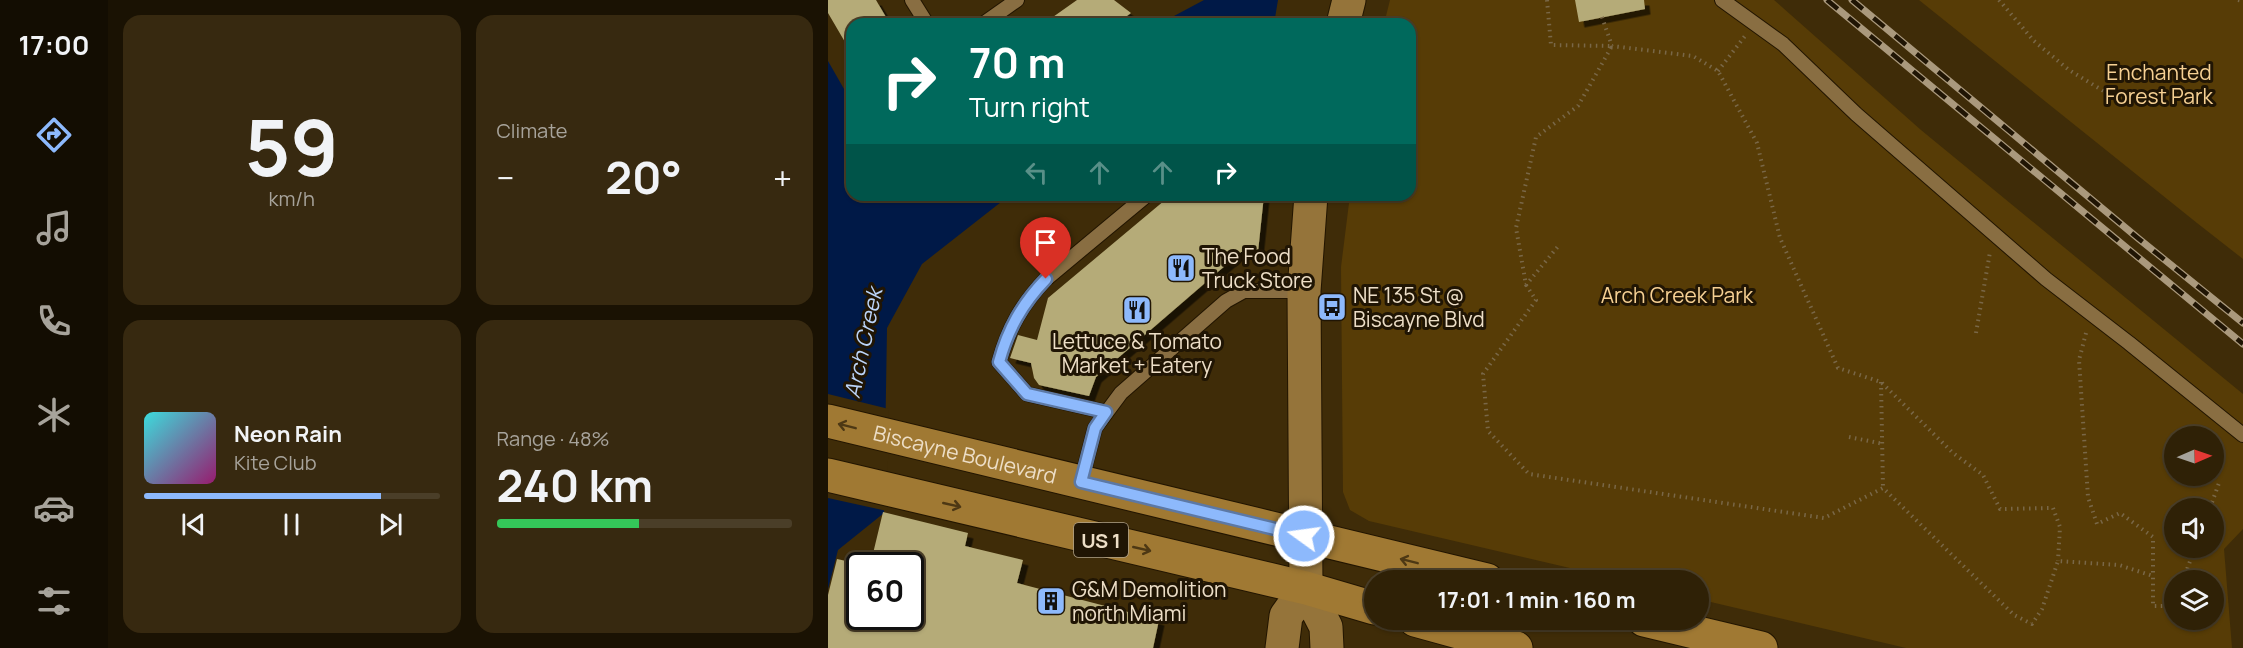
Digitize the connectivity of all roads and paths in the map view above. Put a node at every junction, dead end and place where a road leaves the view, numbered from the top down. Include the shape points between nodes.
1 (912, 0) edge
2 (1349, 0) edge
3 (1547, 0) edge
4 (1722, 0) edge
5 (1999, 0) edge
6 (2238, 0) edge
7 (1015, 1) edge
8 (2243, 1) edge
9 (1602, 17) dead end
10 (923, 18) edge
11 (991, 18) edge
12 (1344, 18) edge
13 (1764, 30) junction
14 (1612, 46) junction
15 (1718, 71) junction
16 (2115, 98) dead end
17 (1140, 201) edge
18 (1311, 201) edge
19 (1993, 233) junction
20 (1560, 244) dead end
21 (1526, 285) junction
22 (1304, 291) junction
23 (2092, 314) junction
24 (1976, 333) dead end
25 (1881, 382) junction
26 (1106, 412) junction
27 (828, 421) edge
28 (2243, 435) edge
29 (1849, 436) dead end
30 (1884, 444) junction
31 (828, 475) edge
32 (1081, 482) junction
33 (1883, 488) junction
34 (1304, 536) junction
35 (2058, 561) junction
36 (1445, 570) edge
37 (2152, 576) junction
38 (1305, 588) junction
39 (1364, 605) edge
40 (2164, 606) edge
41 (1451, 630) edge
42 (1686, 630) edge
43 (1282, 648) edge
44 (1327, 648) edge
45 (1516, 648) edge
46 (1761, 648) edge

1 - 10 lane
2 - 12 main road
3 - 14 path via 1551,45
4 - 13 lane
5 - 16 path via 2034,41 2069,70
6 - 8 path
7 - 11 lane
9 - 14 path
13 - 15 path via 1745,37
13 - 19 lane
14 - 15 path via 1694,56
14 - 21 path via 1578,106 1536,137 1516,228
15 - 25 path via 1757,143 1780,238 1838,368
17 - 26 lane via 1035,291 1010,328 999,362 1027,394
18 - 22 main road
19 - 23 lane
19 - 24 path
20 - 21 path
21 - 33 path via 1536,300 1483,374 1488,431 1529,474 1824,518
22 - 26 lane via 1235,294 1121,393
22 - 34 main road
23 - 28 lane
23 - 37 path via 2079,360 2088,497 2097,524 2120,513 2153,537
25 - 30 path
25 - 35 path via 1953,453 1983,475 2000,508 2053,508 2060,527
26 - 32 lane via 1095,428
32 -> 27 main road, Biscayne Boulevard / US 1
29 - 30 path
30 - 33 path
31 -> 38 main road, US 1
32 - 34 main road, Biscayne Boulevard / US 1
33 - 35 path via 2014,615 2032,624 2042,609
36 -> 34 main road, Biscayne Boulevard / US 1
34 - 38 main road
35 - 37 path via 2119,565
37 - 40 path via 2153,606
38 - 39 main road, US 1
38 - 43 main road via 1286,616
38 - 44 main road via 1326,627
41 - 45 main road
42 - 46 main road

